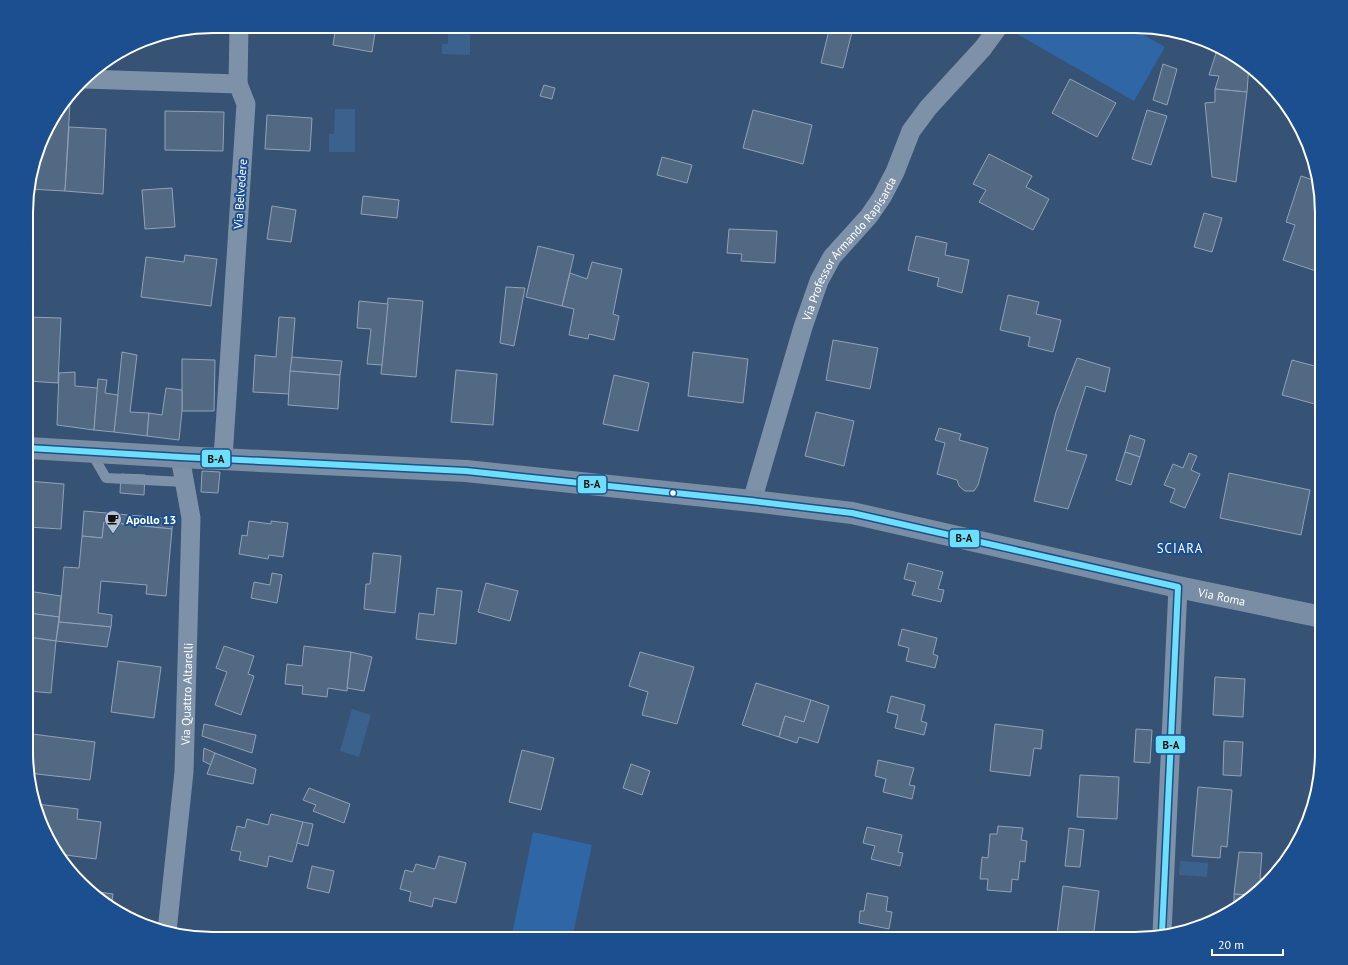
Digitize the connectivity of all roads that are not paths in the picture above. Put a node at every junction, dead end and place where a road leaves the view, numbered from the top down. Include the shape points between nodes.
1 (239, 33) edge
2 (994, 33) edge
3 (93, 79) edge
4 (238, 84) junction
5 (33, 448) edge
6 (91, 452) junction
7 (180, 457) junction
8 (223, 458) junction
9 (184, 482) junction
10 (752, 501) junction
11 (1178, 587) junction
12 (1315, 616) edge
13 (167, 926) edge
14 (1162, 930) edge

1 - 4 street
2 - 10 street, Via Professor Armando Rapisarda via 911,131 882,197 869,216 832,257 819,281
3 - 4 street
4 - 8 street, Via Belvedere via 246,104
5 - 6 main road, Via Roma
6 - 7 main road, Via Roma
6 - 9 lane via 106,478
7 - 8 main road, Via Roma
7 - 9 street, Via Quattro Altarelli
8 - 10 main road, Via Roma via 466,471
9 - 13 street, Via Quattro Altarelli via 191,518 184,772
10 - 11 main road, Via Roma via 852,514
11 - 12 main road, Via Roma
11 - 14 street

